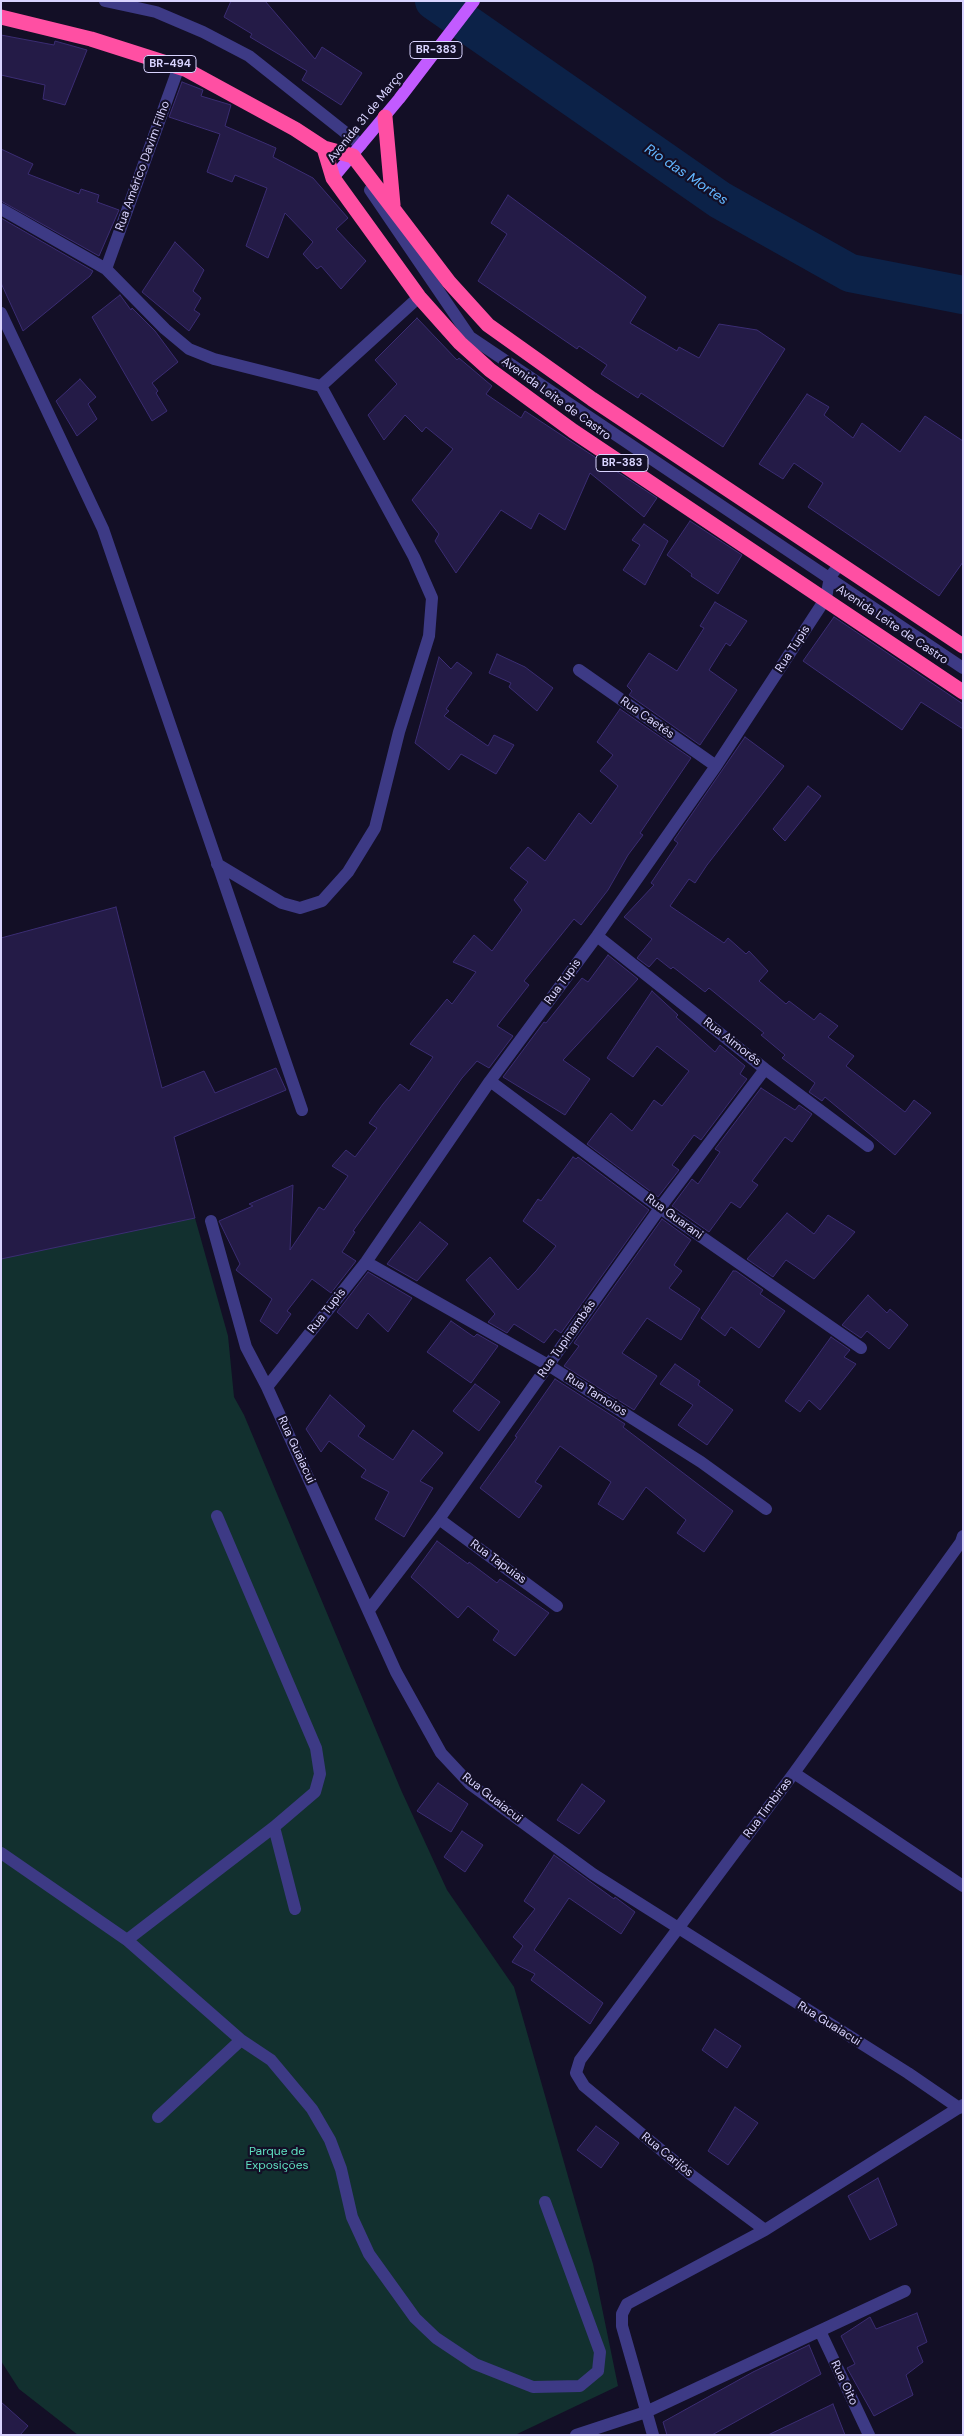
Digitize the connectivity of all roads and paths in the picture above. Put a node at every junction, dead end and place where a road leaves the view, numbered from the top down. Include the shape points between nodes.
1 (105, 1) edge
2 (474, 1) edge
3 (1, 17) edge
4 (185, 69) junction
5 (384, 117) junction
6 (324, 148) junction
7 (357, 150) junction
8 (333, 178) junction
9 (370, 190) dead end
10 (393, 207) junction
11 (1, 209) edge
12 (106, 268) junction
13 (419, 296) junction
14 (1, 313) edge
15 (321, 386) junction
16 (834, 571) junction
17 (826, 598) junction
18 (963, 646) edge
19 (963, 668) edge
20 (579, 670) dead end
21 (963, 692) edge
22 (716, 766) junction
23 (217, 864) junction
24 (597, 936) junction
25 (765, 1069) junction
26 (490, 1081) junction
27 (302, 1110) dead end
28 (868, 1146) dead end
29 (660, 1208) junction
30 (210, 1221) dead end
31 (366, 1262) junction
32 (861, 1348) dead end
33 (548, 1365) junction
34 (267, 1387) junction
35 (766, 1509) dead end
36 (217, 1516) dead end
37 (439, 1520) junction
38 (962, 1539) edge
39 (557, 1606) dead end
40 (369, 1610) junction
41 (794, 1773) junction
42 (274, 1827) junction
43 (1, 1853) edge
44 (963, 1886) edge
45 (295, 1909) dead end
46 (677, 1929) junction
47 (127, 1940) junction
48 (241, 2040) junction
49 (576, 2073) joint
50 (961, 2107) edge
51 (158, 2117) dead end
52 (545, 2202) dead end
53 (765, 2230) junction
54 (906, 2291) dead end
55 (820, 2331) junction
56 (646, 2412) junction
57 (868, 2434) edge
58 (576, 2435) edge
59 (653, 2435) edge

1 - 7 street via 156,12 249,56
2 - 5 main road, Avenida 31 de Março / BR-383
3 - 4 highway, BR-494
4 - 6 highway, BR-494
4 - 12 street, Rua Américo Davim Filho via 177,72
5 - 7 main road, Avenida 31 de Março / BR-383
5 - 10 highway
6 - 7 highway, BR-494
6 - 8 highway, Avenida Leite de Castro
7 - 8 main road, Avenida 31 de Março / BR-383
7 - 10 highway, BR-383
8 - 13 highway, Avenida Leite de Castro / BR-383
9 - 16 street via 470,338
10 - 16 highway, Avenida Leite de Castro / BR-383 via 448,282 488,325
11 - 12 street
12 - 15 street via 189,349 214,359
13 - 15 street
13 - 17 highway, Avenida Leite de Castro / BR-383 via 460,343 490,370 573,431
14 - 23 street via 103,529
15 - 23 street via 414,557 432,598 429,636 399,732 375,828 348,872 322,901 300,908 282,903
16 - 17 street, Rua Tupis
16 - 18 highway, Avenida Leite de Castro / BR-383
16 - 19 street
17 - 21 highway, Avenida Leite de Castro / BR-383
17 - 22 street, Rua Tupis
20 - 22 street, Rua Caetés
22 - 24 street, Rua Tupis
23 - 27 street
24 - 25 street, Rua Aimorés
24 - 26 street, Rua Tupis
25 - 28 street, Rua Aimorés
25 - 29 street, Rua Tupinambás
26 - 29 street, Rua Guarani
26 - 31 street, Rua Tupis
29 - 32 street, Rua Guarani
29 - 33 street, Rua Tupinambás
30 - 34 street, Rua Guaiacui via 246,1348
31 - 33 street, Rua Tamoios
31 - 34 street, Rua Tupis
33 - 35 street, Rua Tamoios via 701,1462
33 - 37 street, Rua Tupinambás
34 - 40 street, Rua Guaiacui
36 - 42 street via 316,1748 320,1774 315,1792
37 - 39 street, Rua Tapuias
37 - 40 street, Rua Tupinambás
38 - 41 street, Rua Timbiras
40 - 46 street, Rua Guaiacui via 423,1723 441,1753 470,1784 592,1874
41 - 44 street
41 - 46 street, Rua Timbiras
42 - 45 street
42 - 47 street
43 - 47 street
46 - 49 street, Rua Timbiras via 580,2060
46 - 50 street, Rua Guaiacui
47 - 48 street
48 - 51 street
48 - 52 street via 271,2060 312,2109 330,2140 352,2217 366,2247 415,2318 436,2338 476,2364 533,2387 580,2386 598,2370 600,2352
49 - 53 street, Rua Carijós via 584,2086 690,2174
50 - 53 street
53 - 56 street via 627,2304 622,2314 622,2326
54 - 55 street
55 - 56 street
55 - 57 street, Rua Oito
56 - 58 street
56 - 59 street

